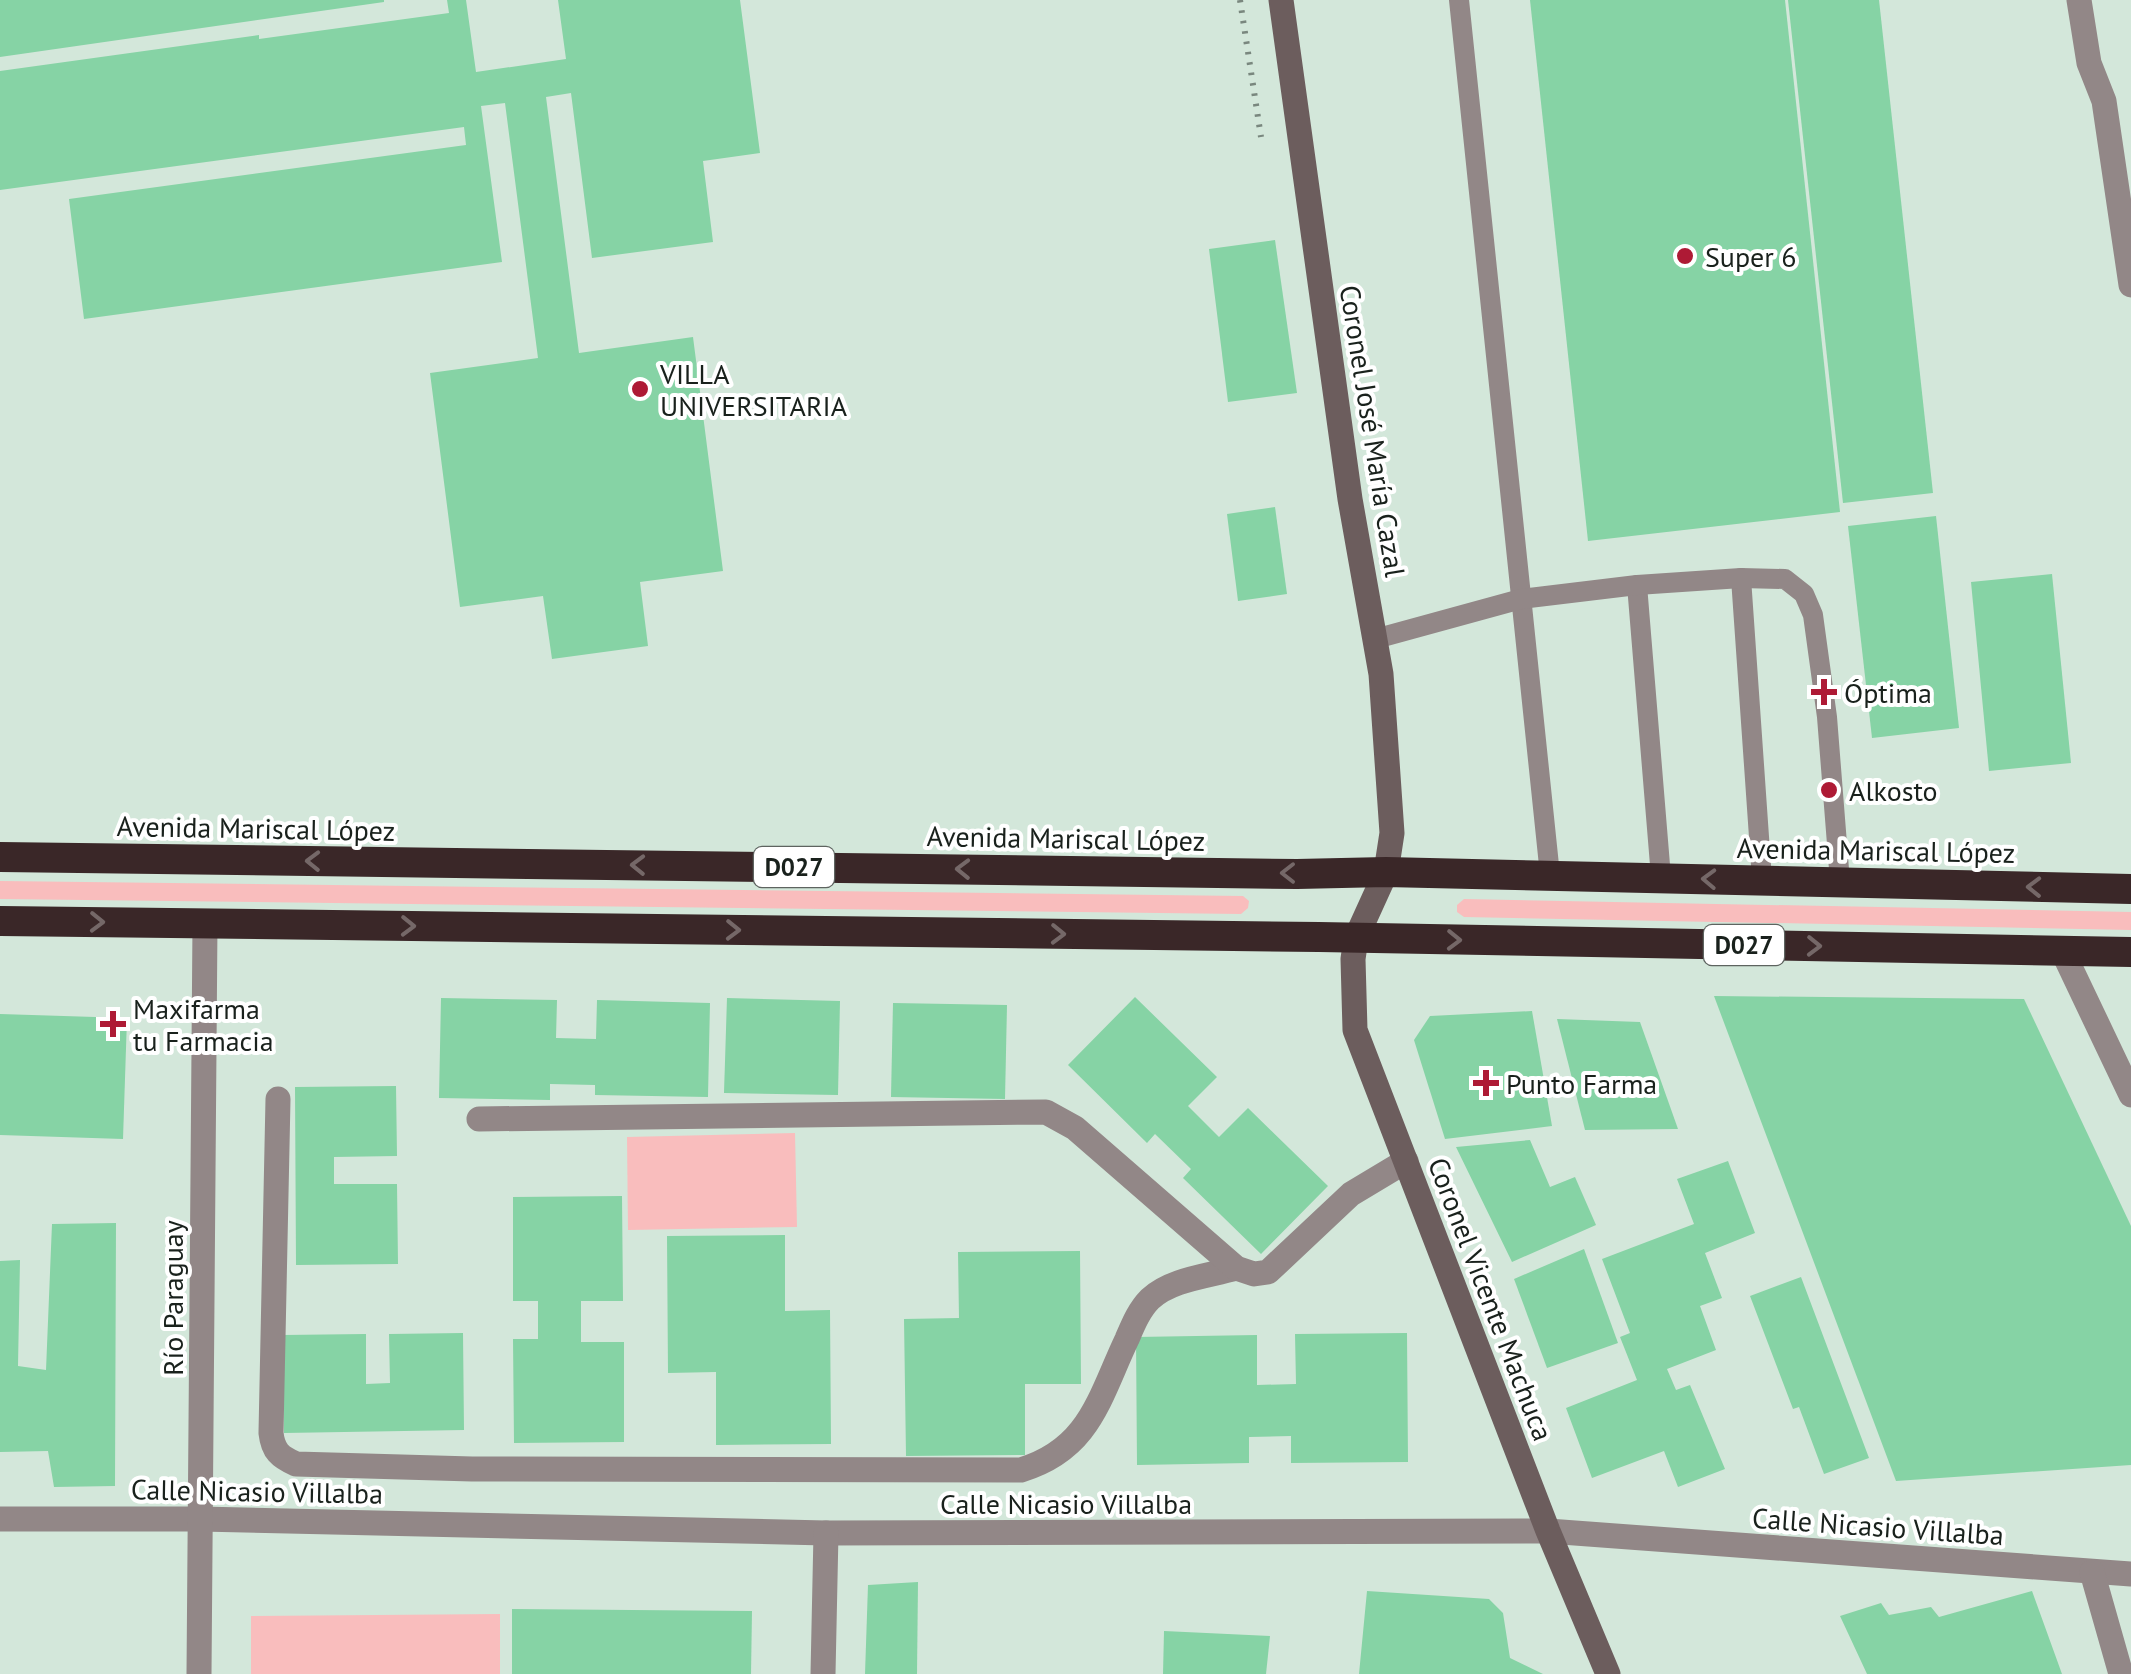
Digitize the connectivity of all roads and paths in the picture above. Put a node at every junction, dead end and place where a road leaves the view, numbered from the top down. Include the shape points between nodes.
1 (1240, 0) edge
2 (1280, 0) edge
3 (1459, 0) edge
4 (2080, 0) edge
5 (2117, 100) edge
6 (1264, 155) dead end
7 (2131, 285) edge
8 (1741, 578) junction
9 (1637, 585) junction
10 (1521, 599) junction
11 (1374, 639) junction
12 (0, 857) edge
13 (1386, 872) junction
14 (1550, 875) junction
15 (1661, 878) junction
16 (1762, 880) junction
17 (1840, 882) junction
18 (2131, 889) edge
19 (0, 921) edge
20 (205, 924) junction
21 (1356, 938) junction
22 (2062, 950) junction
23 (2131, 952) edge
24 (2131, 1095) edge
25 (278, 1100) dead end
26 (479, 1118) dead end
27 (1406, 1161) junction
28 (1236, 1268) junction
29 (0, 1519) edge
30 (200, 1519) junction
31 (1548, 1531) junction
32 (826, 1534) junction
33 (2092, 1572) junction
34 (2131, 1574) edge
35 (198, 1674) edge
36 (823, 1674) edge
37 (1608, 1674) edge
38 (2121, 1674) edge

1 - 6 path
2 - 11 street, Coronel José María Cazal
3 - 10 lane
4 - 5 street via 2089,63
5 - 7 street
8 - 9 lane
8 - 16 lane
8 - 17 lane via 1785,579 1804,594 1812,615 1828,716
9 - 10 lane
9 - 15 lane
10 - 11 lane
10 - 14 lane
11 - 13 street, Coronel José María Cazal via 1392,834
13 -> 12 highway, Avenida Mariscal López / D027
13 - 14 highway, Avenida Mariscal López / D027
13 - 21 street, Coronel José María Cazal
14 - 15 highway, Avenida Mariscal López / D027
16 -> 15 highway, Avenida Mariscal López / D027
16 - 17 highway, Avenida Mariscal López / D027
18 -> 17 highway, Avenida Mariscal López / D027
19 -> 20 highway, D027
20 -> 21 highway, D027
20 - 30 street, Río Paraguay
21 -> 22 highway, D027
21 - 27 street, Coronel Vicente Machuca via 1355,1030
22 - 23 highway, D027
22 - 24 street
25 - 28 street via 271,1434 272,1447 296,1464 1021,1470 1066,1450 1086,1426 1151,1298
26 - 28 street via 1046,1112 1075,1128
27 - 28 street via 1350,1194 1268,1272
27 - 31 street, Coronel Vicente Machuca
29 - 30 street, Calle Nicasio Villalba
30 - 32 street, Calle Nicasio Villalba
30 - 35 street, Río Paraguay
31 - 32 street, Calle Nicasio Villalba
31 - 33 street, Calle Nicasio Villalba
31 - 37 street, Coronel Vicente Machuca
32 - 36 street
33 - 34 street, Calle Nicasio Villalba
33 - 38 street

